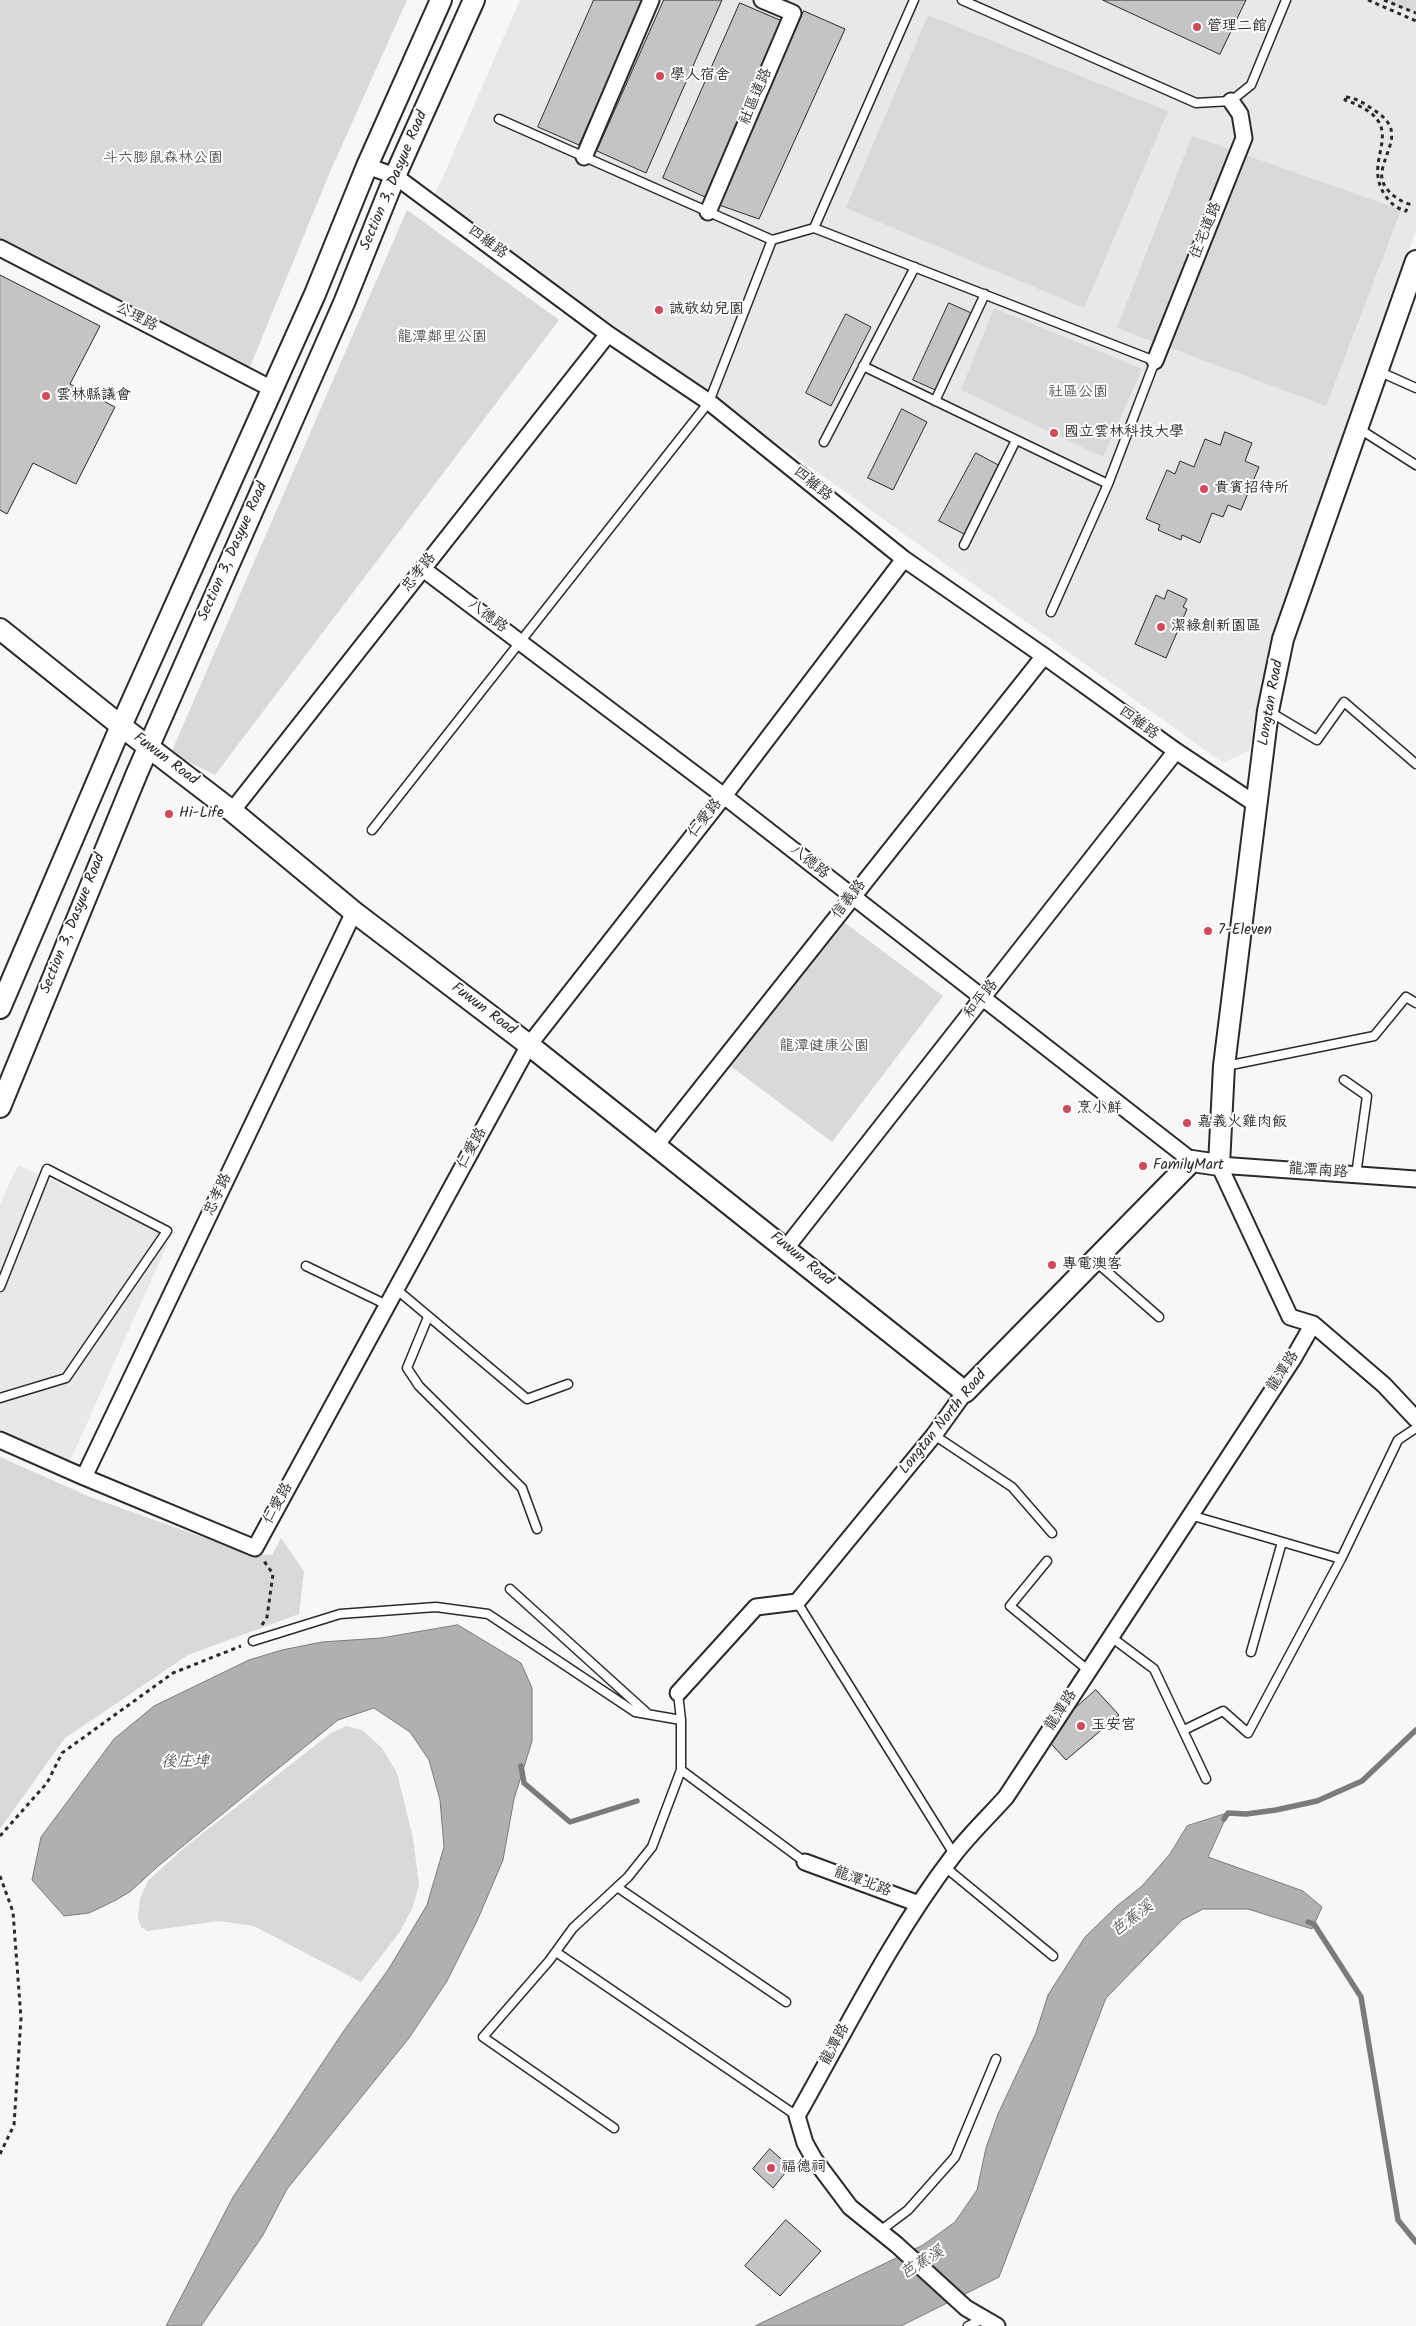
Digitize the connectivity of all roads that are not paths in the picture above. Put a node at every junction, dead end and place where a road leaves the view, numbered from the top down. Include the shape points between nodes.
1 (440, 0) edge
2 (474, 0) edge
3 (651, 0) edge
4 (762, 0) edge
5 (914, 0) edge
6 (962, 0) edge
7 (1286, 0) edge
8 (1230, 101) junction
9 (498, 119) dead end
10 (584, 157) junction
11 (367, 166) junction
12 (395, 176) junction
13 (708, 212) junction
14 (814, 228) junction
15 (772, 240) junction
16 (0, 248) edge
17 (1416, 261) edge
18 (915, 267) junction
19 (985, 294) junction
20 (608, 334) junction
21 (1156, 361) junction
22 (863, 366) junction
23 (1378, 371) junction
24 (1416, 388) edge
25 (272, 389) junction
26 (935, 401) junction
27 (709, 402) junction
28 (1358, 428) junction
29 (1016, 440) junction
30 (824, 442) dead end
31 (1416, 465) edge
32 (1108, 484) junction
33 (964, 545) dead end
34 (904, 559) junction
35 (423, 569) junction
36 (1051, 612) dead end
37 (0, 629) edge
38 (519, 641) junction
39 (1044, 656) junction
40 (1268, 711) junction
41 (121, 726) junction
42 (148, 747) junction
43 (1176, 751) junction
44 (1416, 764) edge
45 (724, 796) junction
46 (1257, 805) junction
47 (232, 811) junction
48 (372, 830) dead end
49 (852, 898) junction
50 (354, 912) junction
51 (983, 999) junction
52 (1416, 1003) edge
53 (0, 1008) edge
54 (530, 1045) junction
55 (1224, 1066) junction
56 (1344, 1080) dead end
57 (0, 1107) edge
58 (656, 1145) junction
59 (1192, 1161) junction
60 (1219, 1165) junction
61 (1356, 1175) junction
62 (1416, 1179) edge
63 (786, 1248) junction
64 (1094, 1261) junction
65 (306, 1266) dead end
66 (0, 1287) edge
67 (396, 1290) junction
68 (387, 1305) junction
69 (428, 1317) junction
70 (1159, 1317) dead end
71 (1313, 1324) junction
72 (568, 1384) dead end
73 (965, 1392) junction
74 (0, 1398) edge
75 (1416, 1419) edge
76 (1416, 1428) edge
77 (934, 1435) junction
78 (0, 1440) edge
79 (84, 1477) junction
80 (1190, 1515) junction
81 (537, 1529) dead end
82 (1052, 1533) dead end
83 (1282, 1542) junction
84 (1341, 1559) junction
85 (1047, 1561) dead end
86 (510, 1589) dead end
87 (797, 1602) junction
88 (1110, 1637) junction
89 (253, 1641) road end
90 (1251, 1652) dead end
91 (1088, 1671) junction
92 (678, 1693) joint
93 (648, 1714) junction
94 (681, 1720) junction
95 (1184, 1730) junction
96 (681, 1770) junction
97 (1206, 1779) dead end
98 (954, 1854) junction
99 (805, 1862) joint
100 (945, 1867) junction
101 (617, 1887) junction
102 (919, 1904) junction
103 (556, 1952) junction
104 (1053, 1956) dead end
105 (786, 2002) dead end
106 (996, 2060) dead end
107 (797, 2116) junction
108 (614, 2128) dead end
109 (880, 2231) junction
110 (992, 2322) edge
111 (968, 2326) edge

1 - 11 street, Section 3, Dasyue Road
2 - 12 street, Section 3, Dasyue Road
3 - 10 street
4 - 13 street, 社區道路 via 793,13
5 - 14 lane
6 - 8 lane via 1196,103
7 - 8 lane via 1251,84
8 - 21 street, 住宅道路 via 1240,114 1244,138
9 - 10 lane
10 - 13 lane
11 - 12 street, 四維路
11 - 25 street, Section 3, Dasyue Road
12 - 20 street, 四維路
12 - 42 street, Section 3, Dasyue Road via 344,303
13 - 15 lane
14 - 15 lane
14 - 18 lane
15 - 27 lane
16 - 25 street, 公理路
17 - 23 street, Longtan Road
18 - 19 lane
18 - 22 lane
19 - 21 lane
19 - 26 lane
20 - 27 street, 四維路
20 - 35 street, 忠孝路
21 - 32 lane
22 - 26 lane
22 - 30 lane
23 - 24 lane
23 - 28 street, Longtan Road
25 - 41 street, Section 3, Dasyue Road
26 - 29 lane
27 - 34 street, 四維路
27 - 38 lane
28 - 31 lane
28 - 40 street, Longtan Road via 1283,639
29 - 32 lane
29 - 33 lane
32 - 36 lane
34 - 39 street, 四維路
34 - 45 street, 仁愛路
35 - 38 street, 八德路
35 - 47 street, 忠孝路
37 - 41 street, Fuwun Road
38 - 45 street, 八德路
38 - 48 lane
39 - 43 street, 四維路
39 - 49 street, 信義路
40 - 44 lane via 1316,740 1344,702
40 - 46 street, Longtan Road
41 - 42 street, Fuwun Road
41 - 53 street, Section 3, Dasyue Road
42 - 47 street, Fuwun Road
42 - 57 street, Section 3, Dasyue Road
43 - 46 street, 四維路
43 - 51 street, 和平路
45 - 49 street, 八德路
45 - 54 street, 仁愛路
46 - 55 street, Longtan Road
47 - 50 street, Fuwun Road
49 - 51 street, 八德路
49 - 58 street, 信義路
50 - 54 street, Fuwun Road
50 - 79 street, 忠孝路
51 - 59 street, 八德路
51 - 63 street, 和平路
52 - 55 lane via 1406,997 1374,1036
54 - 58 street, Fuwun Road
54 - 67 street, 仁愛路
55 - 60 street, Longtan Road
56 - 61 lane via 1367,1096
58 - 63 street, Fuwun Road
59 - 60 street
59 - 64 street, Longtan North Road
60 - 61 street, 龍潭南路
60 - 71 street via 1290,1317
61 - 62 street, 龍潭南路
63 - 73 street, Fuwun Road
64 - 70 lane
64 - 73 street, Longtan North Road
65 - 68 lane
66 - 74 lane via 47,1169 167,1231 66,1378
67 - 68 street, 仁愛路
67 - 69 lane
68 - 79 street, 仁愛路 via 255,1548
69 - 72 lane via 527,1399
69 - 81 lane via 406,1368 419,1386 522,1488
71 - 75 street via 1384,1385
71 - 80 street, 龍潭路
73 - 77 street, Longtan North Road
76 - 84 lane via 1398,1440
77 - 82 lane via 1012,1487
77 - 87 street, Longtan North Road
78 - 79 street
80 - 83 lane
80 - 88 street, 龍潭路
83 - 84 lane
83 - 90 lane
84 - 95 lane via 1248,1733 1223,1710
85 - 91 lane via 1010,1606
86 - 93 lane
87 - 92 street via 756,1607
87 - 98 lane
88 - 91 street, 龍潭路
88 - 95 lane via 1154,1669
89 - 93 lane via 340,1614 436,1607 488,1614 635,1712
91 - 98 street, 龍潭路 via 1006,1797
92 - 94 lane
93 - 94 lane
94 - 96 lane
95 - 97 lane
96 - 99 lane
96 - 101 lane via 652,1847
98 - 100 street, 龍潭路
99 - 102 street, 龍潭北路
100 - 102 street, 龍潭路
100 - 104 lane
101 - 103 lane via 573,1928
101 - 105 lane
102 - 107 street, 龍潭路 via 848,2022
103 - 107 lane
103 - 108 lane via 483,2037
106 - 109 lane via 955,2157 908,2210
107 - 109 street via 814,2159 850,2207
109 - 110 street via 966,2308
110 - 111 lane

